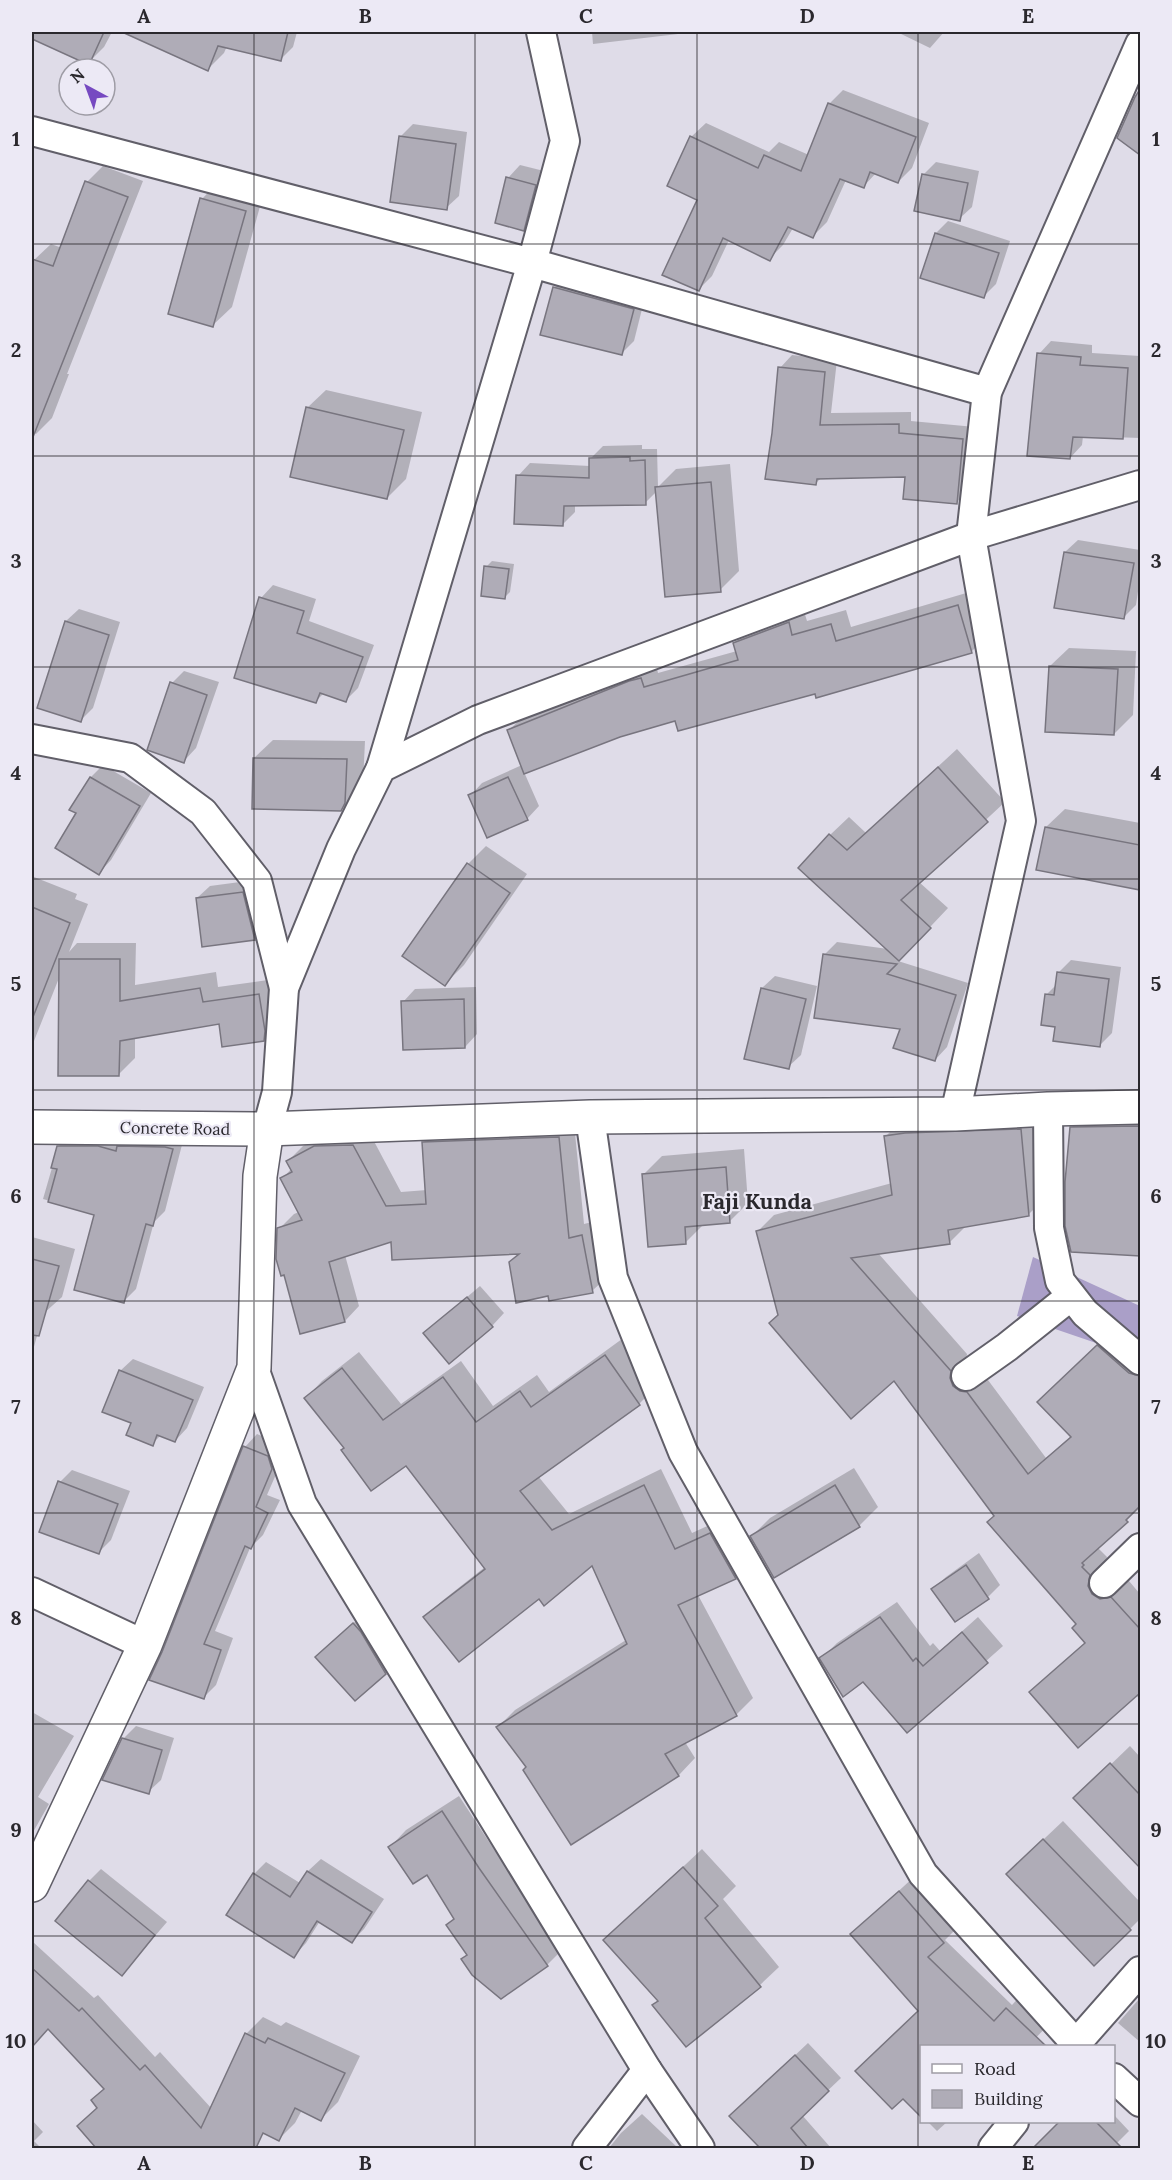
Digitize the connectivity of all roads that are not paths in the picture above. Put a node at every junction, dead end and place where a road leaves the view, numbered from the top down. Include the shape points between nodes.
1 (541, 32) edge
2 (1140, 44) edge
3 (32, 131) edge
4 (532, 263) junction
5 (987, 392) junction
6 (1140, 485) edge
7 (971, 536) junction
8 (32, 739) edge
9 (381, 768) junction
10 (284, 988) junction
11 (1140, 1107) edge
12 (1048, 1109) junction
13 (955, 1114) junction
14 (590, 1117) junction
15 (32, 1127) edge
16 (267, 1129) junction
17 (1071, 1296) junction
18 (1140, 1360) edge
19 (254, 1368) junction
20 (966, 1376) dead end
21 (1140, 1548) edge
22 (1104, 1583) dead end
23 (32, 1592) edge
24 (145, 1645) junction
25 (32, 1885) edge
26 (1140, 1971) edge
27 (1075, 2045) edge
28 (1077, 2045) edge
29 (647, 2070) junction
30 (1115, 2080) edge
31 (1140, 2102) edge
32 (1012, 2123) edge
33 (587, 2148) edge
34 (700, 2148) edge
35 (993, 2148) edge

1 - 4 street via 565,141
2 - 5 street
3 - 4 street
4 - 5 street
4 - 9 street
5 - 7 street
6 - 7 street
7 - 9 street via 478,720
7 - 13 street via 1021,821
8 - 10 street via 130,758 203,812 257,881
9 - 10 street via 341,849
10 - 16 street via 277,1092
11 - 12 street, Concrete Road
12 - 13 street, Concrete Road
12 - 17 street via 1049,1228 1060,1281
13 - 14 street, Concrete Road
14 - 16 street, Concrete Road
14 - 27 street via 613,1278 683,1452 923,1874
15 - 16 street, Concrete Road
16 - 19 street via 260,1176
17 - 18 street
17 - 20 street
19 - 24 street
19 - 29 street via 302,1504
21 - 22 street
23 - 24 street
24 - 25 street
26 - 28 street
29 - 33 street
29 - 34 street
30 - 31 street
32 - 35 street

